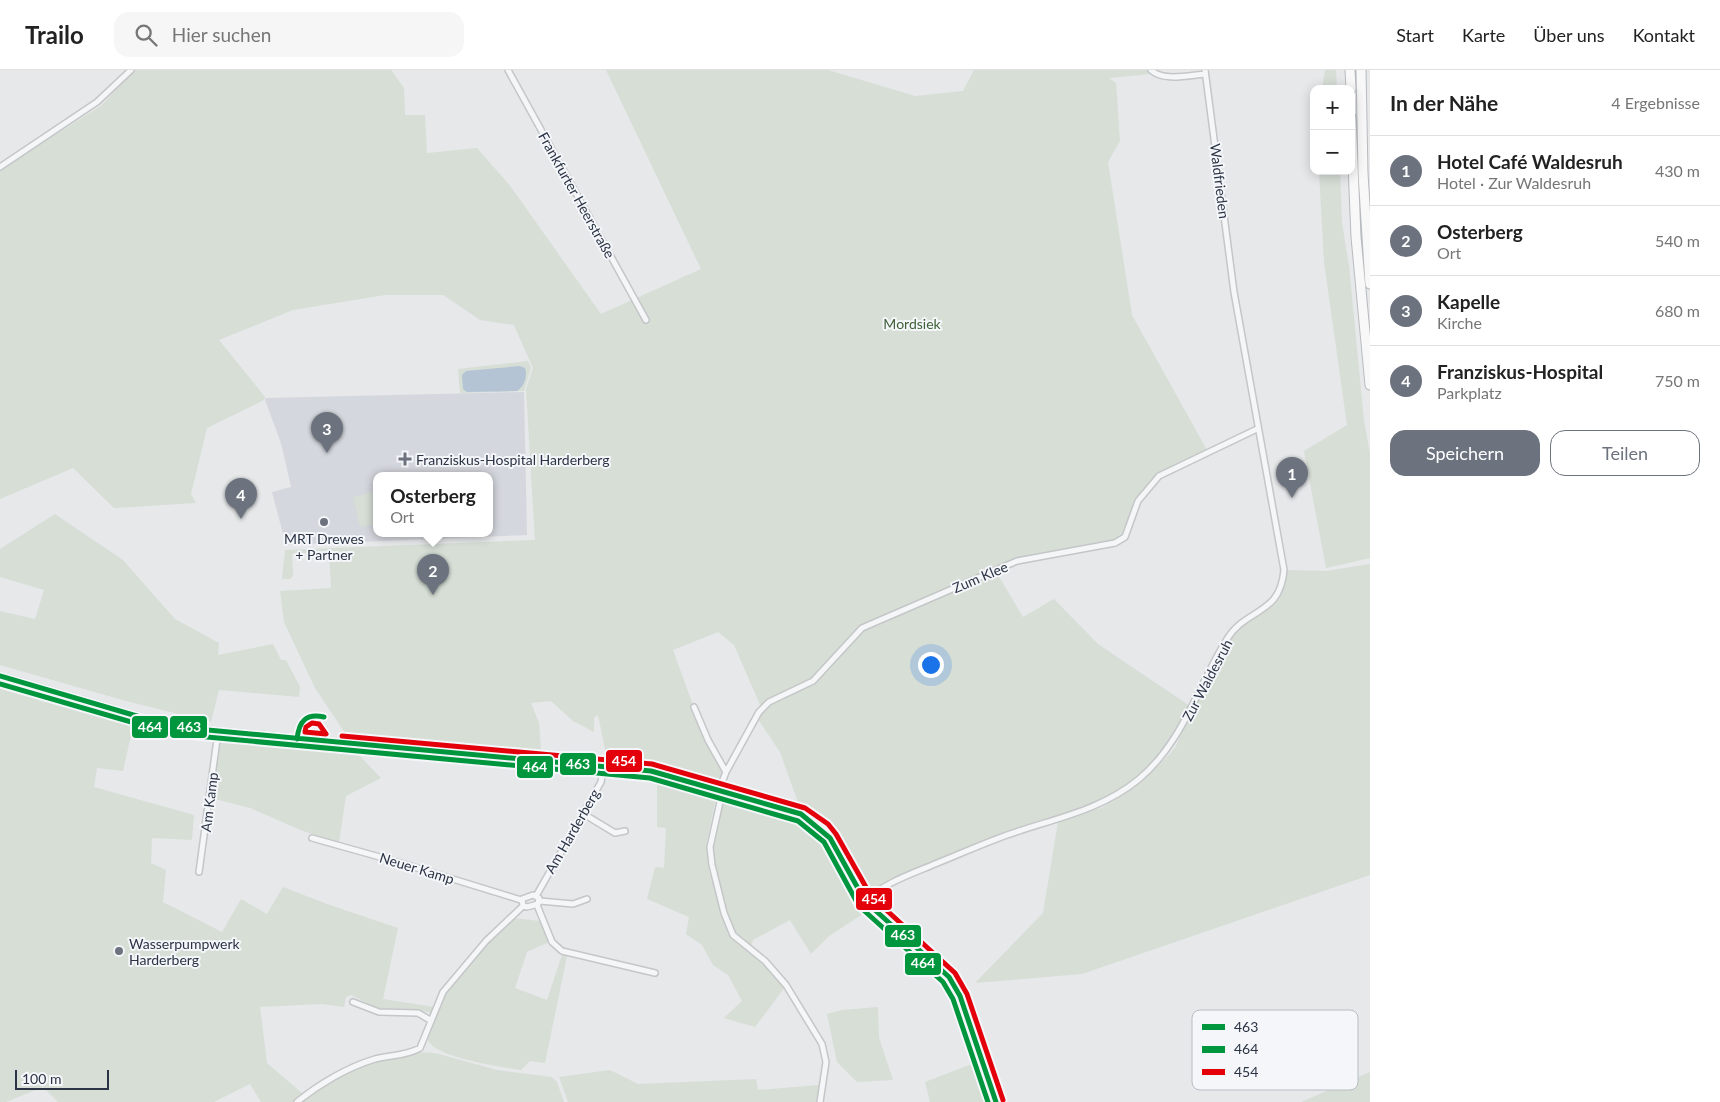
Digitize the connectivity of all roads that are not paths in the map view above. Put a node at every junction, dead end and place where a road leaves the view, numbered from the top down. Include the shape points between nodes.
1 (131, 70) edge
2 (508, 70) edge
3 (1151, 70) edge
4 (1350, 70) edge
5 (1361, 70) edge
6 (1205, 72) edge
7 (1351, 85) edge
8 (1352, 130) edge
9 (0, 167) edge
10 (1370, 284) edge
11 (1234, 292) joint
12 (646, 320) dead end
13 (1370, 385) edge
14 (1258, 429) junction
15 (0, 676) edge
16 (694, 707) dead end
17 (218, 732) junction
18 (604, 766) junction
19 (726, 772) junction
20 (721, 790) junction
21 (582, 813) junction
22 (625, 831) dead end
23 (312, 838) dead end
24 (199, 872) dead end
25 (587, 899) dead end
26 (538, 900) junction
27 (865, 901) junction
28 (522, 903) junction
29 (655, 973) dead end
30 (353, 1002) dead end
31 (430, 1020) junction
32 (297, 1102) edge
33 (820, 1102) edge
34 (996, 1102) edge

1 - 9 street via 96,102
2 - 12 street, Frankfurter Heerstraße
3 - 6 street via 1166,77
4 - 7 highway
5 - 10 highway
6 - 11 street, Waldfrieden
8 - 13 highway via 1356,238
11 - 14 street, Zur Waldesruh
14 - 19 street, Zum Klee via 1158,476 1138,501 1126,537 1114,543 1017,562 862,628 813,680 770,702 759,712
14 - 27 street, Zur Waldesruh via 1284,570 1283,584 1278,596 1268,606 1246,619 1229,635 1170,746 1139,778 1104,803 1017,831 915,872 886,885
15 - 17 street via 146,719
16 - 19 street
17 - 18 street
17 - 24 street, Am Kamp
18 - 20 street via 664,773
18 - 21 street, Am Harderberg via 601,782
19 - 20 street, Zum Klee
20 - 27 street via 801,814 813,822 830,838
20 - 33 street, Zum Klee via 710,847 724,913 733,935 765,961 786,986 822,1044 826,1062
21 - 22 street via 616,833
21 - 26 street, Am Harderberg
23 - 28 street, Neuer Kamp via 401,862
25 - 26 street via 573,904
26 - 28 street
26 - 28 street via 525,897
26 - 29 street via 552,942 562,951
27 - 34 street via 949,977 960,996
28 - 31 street via 443,992
30 - 31 street via 379,1012 418,1013
31 - 32 street via 422,1045 417,1050 376,1059 333,1078

